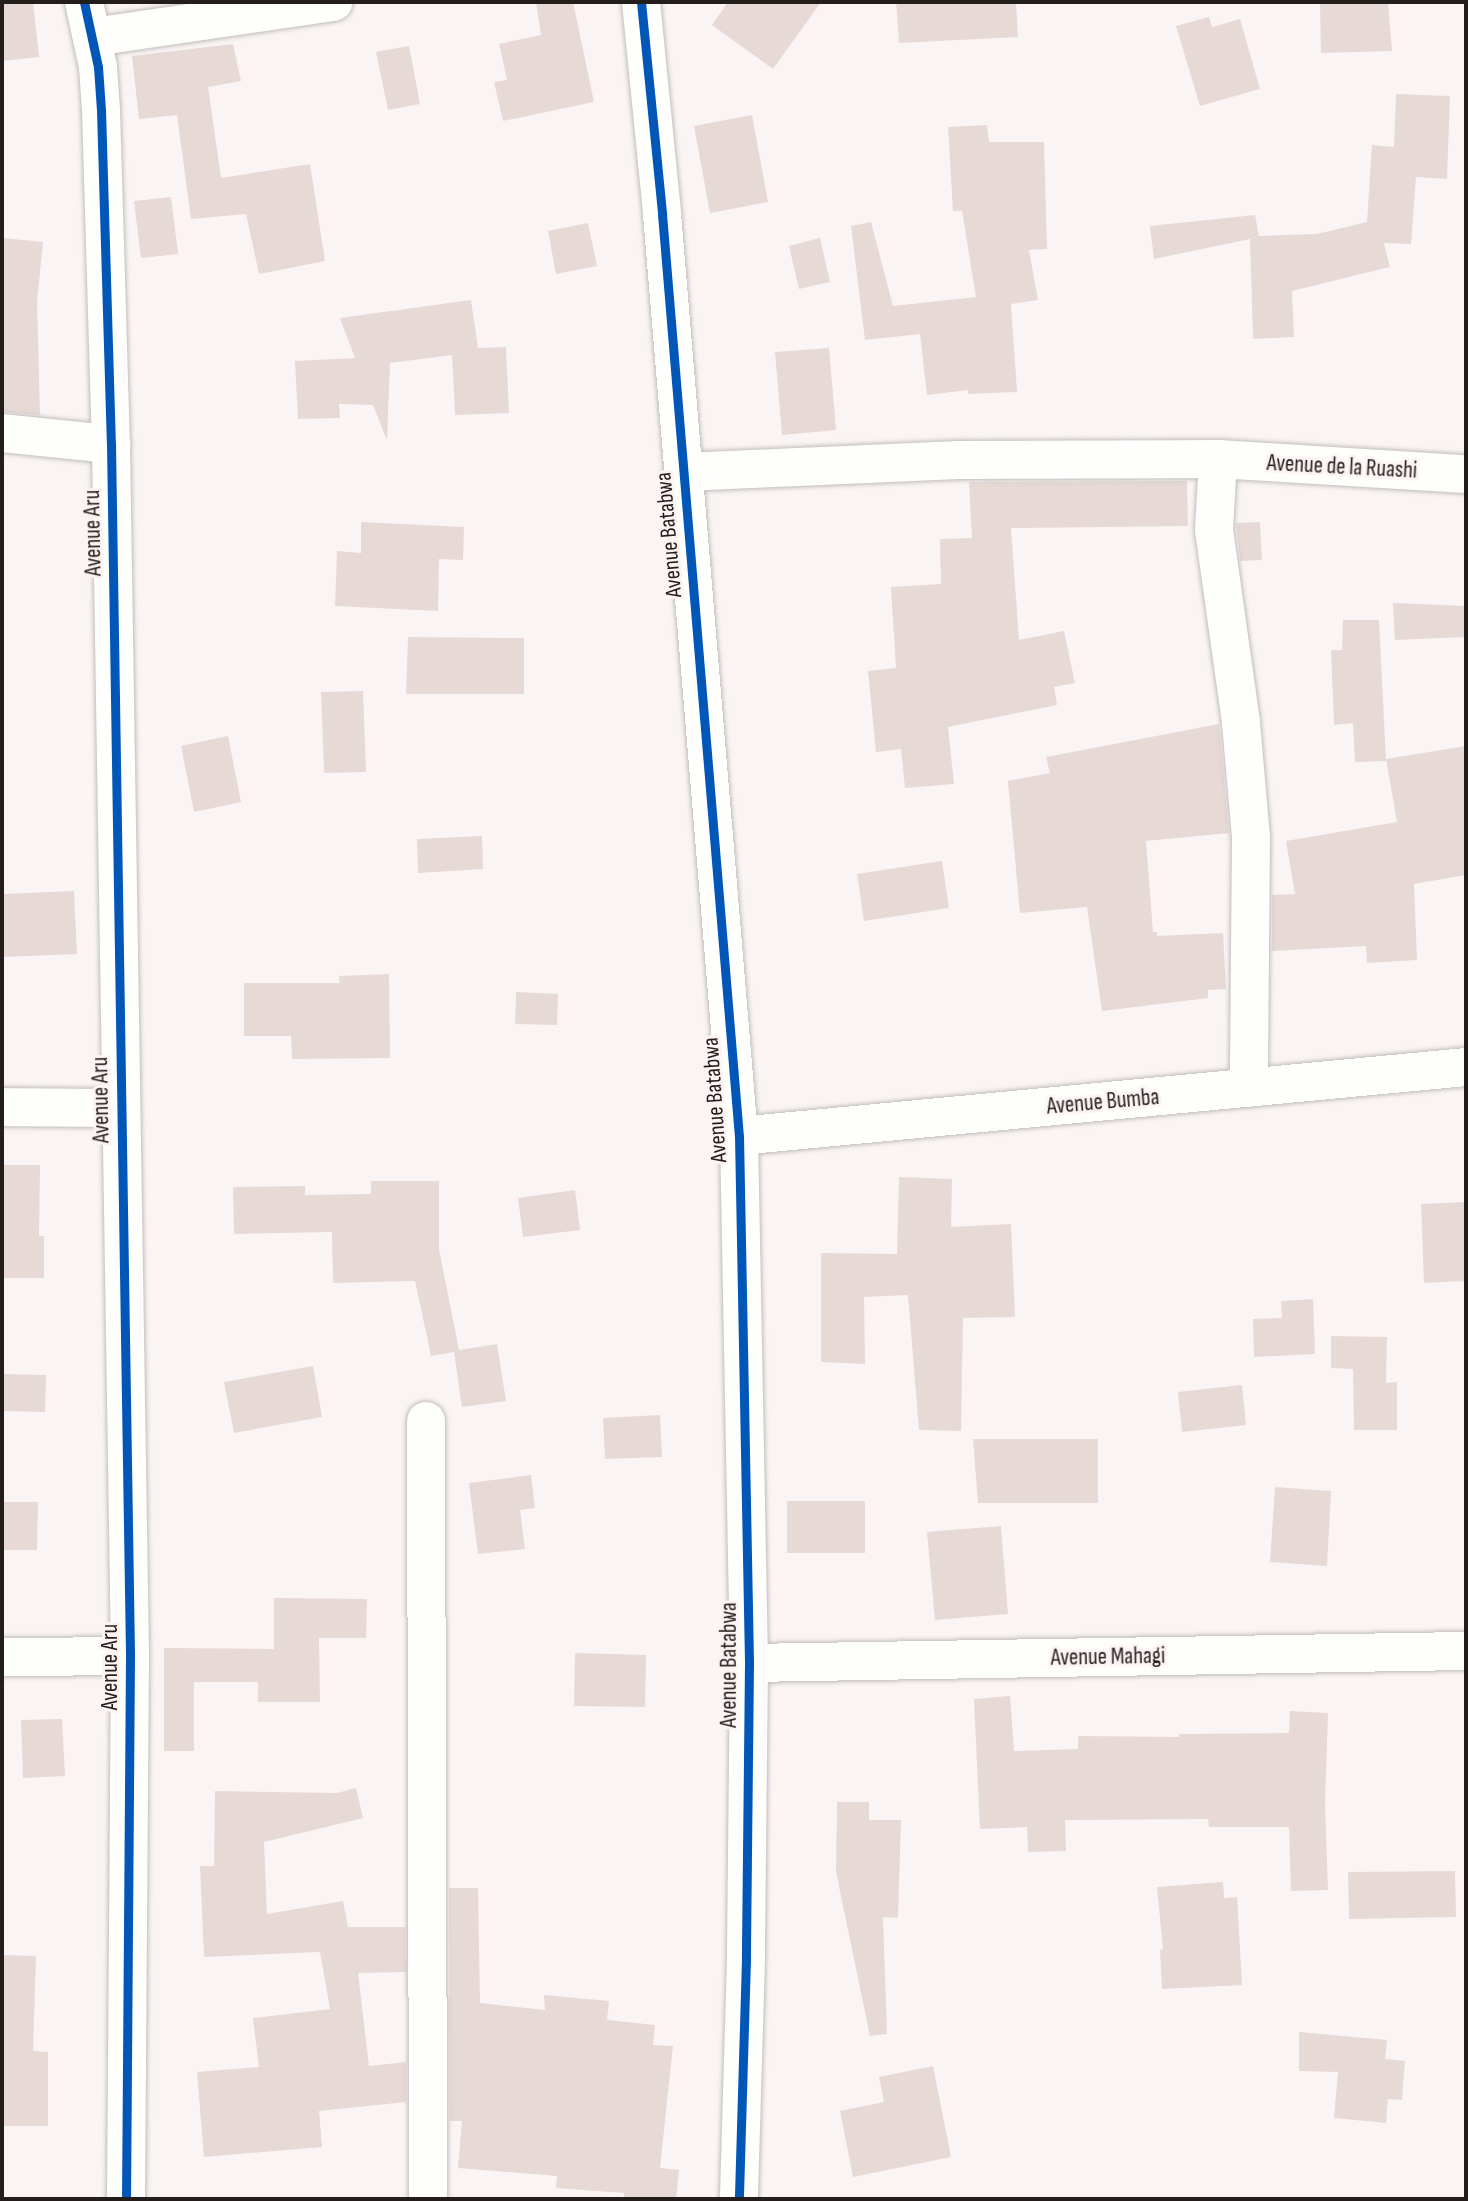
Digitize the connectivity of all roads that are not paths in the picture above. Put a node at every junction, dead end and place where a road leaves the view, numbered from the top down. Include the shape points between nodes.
1 (333, 2) edge
2 (641, 2) edge
3 (89, 19) edge
4 (2, 433) edge
5 (111, 444) junction
6 (1218, 459) junction
7 (683, 472) junction
8 (1466, 474) edge
9 (1466, 1067) edge
10 (1250, 1088) junction
11 (2, 1107) edge
12 (120, 1108) junction
13 (739, 1136) junction
14 (426, 1421) dead end
15 (1466, 1651) edge
16 (130, 1656) junction
17 (2, 1657) edge
18 (749, 1662) junction
19 (126, 2199) edge
20 (428, 2199) edge
21 (739, 2199) edge

1 - 3 street
2 - 7 street, Avenue Batabwa
3 - 5 street, Avenue Aru via 101,110
4 - 5 street
5 - 12 street, Avenue Aru
6 - 7 street, Avenue de la Ruashi via 959,460
6 - 8 street, Avenue de la Ruashi
6 - 10 street via 1214,530 1241,723 1251,837
7 - 13 street, Avenue Batabwa
9 - 10 street, Avenue Bumba
10 - 13 street, Avenue Bumba
11 - 12 street
12 - 16 street, Avenue Aru
13 - 18 street, Avenue Batabwa
14 - 20 street
15 - 18 street, Avenue Mahagi
16 - 17 street
16 - 19 street, Avenue Aru
18 - 21 street, Avenue Batabwa

